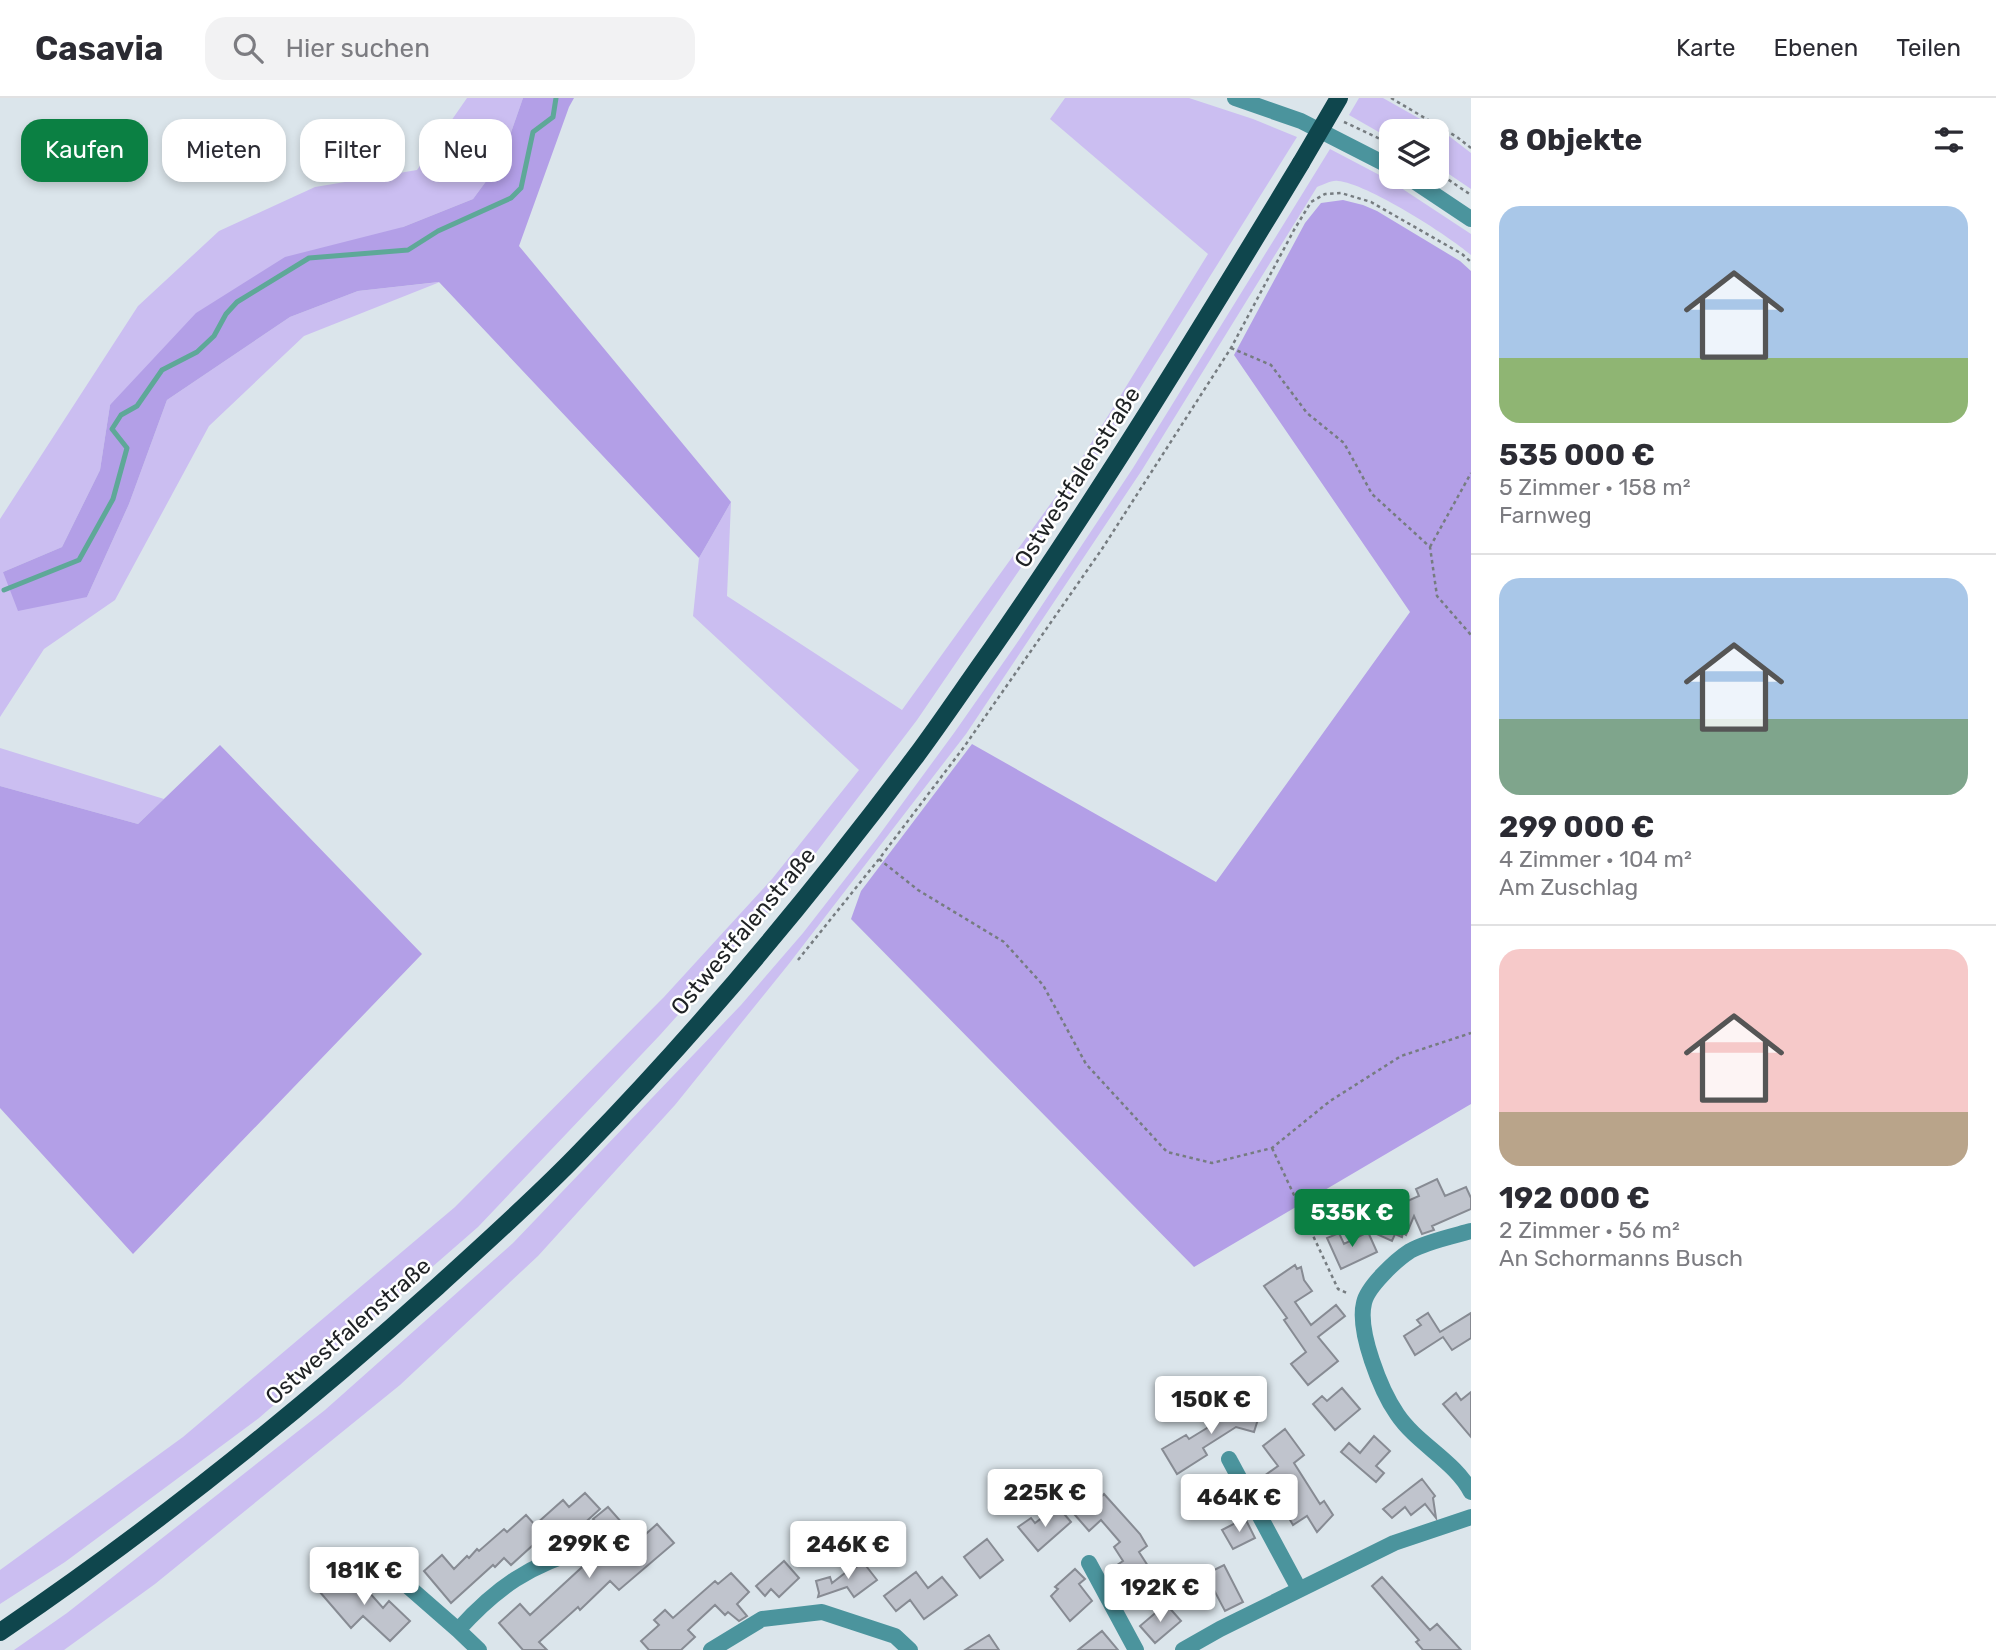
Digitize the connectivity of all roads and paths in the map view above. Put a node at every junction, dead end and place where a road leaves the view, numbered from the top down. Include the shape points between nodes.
1 (1235, 98) edge
2 (1339, 98) edge
3 (1391, 98) edge
4 (1471, 148) edge
5 (1379, 161) edge
6 (1449, 180) edge
7 (1426, 189) edge
8 (1471, 195) edge
9 (1471, 219) edge
10 (1471, 262) edge
11 (1231, 348) junction
12 (1471, 473) edge
13 (1430, 547) junction
14 (1471, 635) edge
15 (879, 859) junction
16 (798, 960) dead end
17 (1471, 1033) edge
18 (1272, 1148) junction
19 (1471, 1231) edge
20 (1364, 1301) junction
21 (1229, 1459) dead end
22 (1471, 1492) edge
23 (1471, 1517) edge
24 (586, 1549) dead end
25 (379, 1561) dead end
26 (1089, 1563) dead end
27 (1299, 1589) junction
28 (458, 1630) junction
29 (0, 1632) edge
30 (479, 1650) edge
31 (711, 1650) edge
32 (910, 1650) edge
33 (1136, 1650) edge
34 (1183, 1650) edge

1 - 5 street via 1301,121
2 - 29 main road, Ostwestfalenstraße, bridge via 1164,388 1040,579 920,751 799,906 665,1062 580,1153 366,1350 176,1505
3 - 4 path
6 - 8 path
7 - 9 street
10 - 11 path via 1371,202 1341,193 1325,194 1311,202
11 - 13 path via 1272,365 1307,413 1344,443 1372,494
11 - 15 path via 1102,549 964,747
12 - 13 path
13 - 14 path via 1437,596
15 - 16 path
15 - 18 path via 918,890 1004,942 1043,985 1086,1064 1167,1152 1212,1163
17 - 18 path via 1401,1056 1330,1101
18 - 20 path via 1338,1289
19 - 20 street via 1410,1251 1378,1280
20 - 22 street via 1362,1325 1370,1356 1397,1414
21 - 27 street
23 - 27 street via 1394,1543
24 - 28 street via 517,1577 485,1600
25 - 28 street
26 - 33 street
27 - 34 street
28 - 30 street
31 - 32 street via 762,1619 822,1612 895,1636

